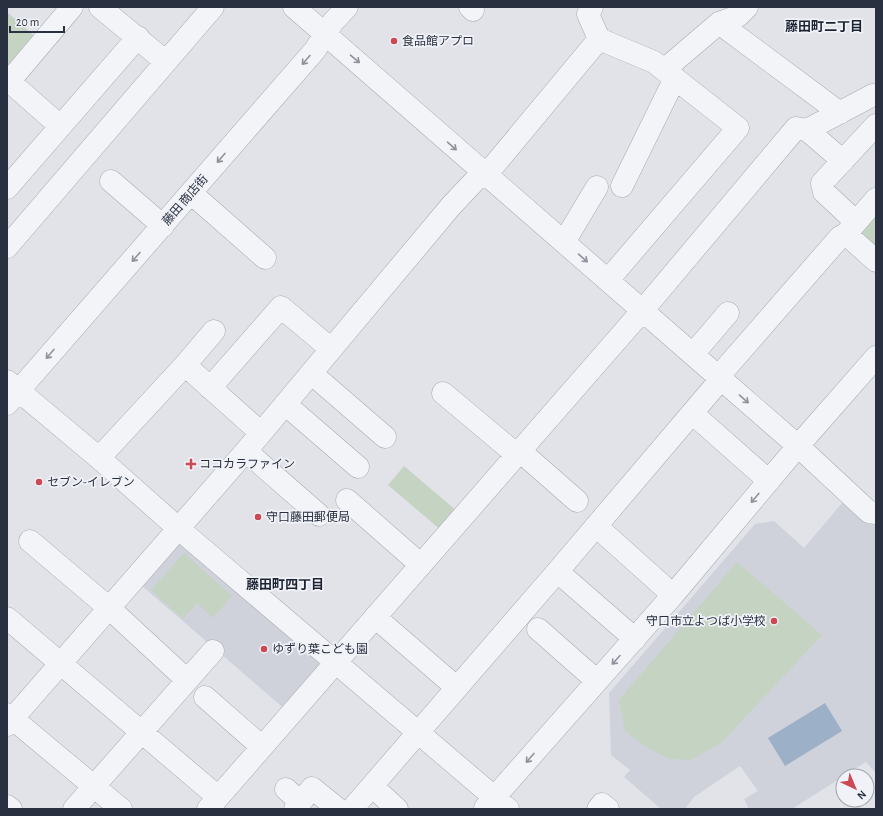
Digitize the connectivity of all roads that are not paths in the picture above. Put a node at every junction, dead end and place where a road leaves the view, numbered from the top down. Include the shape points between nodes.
1 (72, 7) edge
2 (100, 7) edge
3 (213, 7) edge
4 (294, 7) edge
5 (347, 7) edge
6 (592, 7) edge
7 (747, 7) edge
8 (719, 23) junction
9 (326, 34) junction
10 (138, 37) junction
11 (599, 39) junction
12 (166, 62) junction
13 (669, 74) junction
14 (8, 83) edge
15 (873, 95) dead end
16 (840, 113) junction
17 (876, 125) edge
18 (60, 126) junction
19 (801, 129) junction
20 (842, 161) junction
21 (485, 174) junction
22 (111, 181) dead end
23 (622, 186) dead end
24 (597, 187) dead end
25 (7, 188) edge
26 (191, 193) junction
27 (876, 199) edge
28 (163, 226) junction
29 (851, 228) junction
30 (11, 234) edge
31 (564, 242) junction
32 (265, 258) dead end
33 (876, 261) edge
34 (608, 280) junction
35 (643, 310) junction
36 (728, 313) dead end
37 (214, 331) dead end
38 (331, 349) junction
39 (693, 354) junction
40 (876, 357) edge
41 (185, 365) junction
42 (311, 373) junction
43 (720, 378) junction
44 (210, 388) junction
45 (11, 392) edge
46 (443, 393) dead end
47 (285, 404) junction
48 (701, 421) dead end
49 (261, 433) junction
50 (385, 437) dead end
51 (798, 446) junction
52 (246, 451) junction
53 (519, 453) junction
54 (100, 458) junction
55 (358, 467) dead end
56 (769, 481) junction
57 (347, 500) dead end
58 (577, 501) dead end
59 (876, 513) edge
60 (319, 515) dead end
61 (596, 526) junction
62 (179, 529) junction
63 (30, 541) dead end
64 (421, 565) junction
65 (566, 579) dead end
66 (674, 595) junction
67 (109, 608) junction
68 (375, 617) junction
69 (7, 618) edge
70 (538, 629) dead end
71 (635, 639) junction
72 (213, 651) dead end
73 (336, 662) junction
74 (60, 663) junction
75 (187, 680) junction
76 (449, 681) dead end
77 (597, 681) junction
78 (205, 697) dead end
79 (9, 719) edge
80 (142, 732) junction
81 (419, 733) junction
82 (262, 747) junction
83 (94, 786) junction
84 (372, 786) junction
85 (294, 800) edge
86 (213, 803) edge
87 (496, 805) edge
88 (7, 806) edge
89 (11, 809) edge
90 (74, 809) edge
91 (121, 809) edge
92 (338, 809) edge
93 (352, 809) edge
94 (397, 809) edge
95 (598, 809) edge
96 (608, 809) edge

1 - 14 street
2 - 10 street
3 - 12 street
4 - 9 street
5 - 9 street, 藤田 商店街
6 - 11 street via 588,14
7 - 8 street via 738,16
8 - 13 street
8 - 16 street
9 -> 21 street
9 -> 26 street, 藤田 商店街
10 - 12 street
10 - 18 street
11 - 13 street via 654,62
11 - 21 street
12 - 30 street
13 - 23 street
13 - 34 street via 738,128
14 - 18 street
15 - 16 street
16 - 19 street
17 - 20 street
18 - 25 street
19 - 20 street
19 - 35 street
20 - 29 street via 822,183 824,192
21 - 31 street
21 - 38 street via 451,206
22 - 28 street
24 - 31 street
26 - 28 street, 藤田 商店街
26 - 32 street
27 - 29 street
28 -> 45 street, 藤田 商店街
29 - 33 street
29 - 43 street via 840,237
31 -> 34 street
34 - 35 street
35 - 39 street
35 - 53 street
36 - 39 street
37 - 41 street
38 - 42 street
38 - 44 street via 281,307
39 - 43 street
40 - 51 street
41 - 44 street
41 - 54 street
42 - 47 street
42 - 50 street
43 -> 51 street
43 - 61 street
44 - 49 street
45 - 54 street
46 - 53 street
47 - 49 street
47 - 55 street
48 - 56 street
49 - 52 street
51 - 56 street
51 - 59 street via 869,512
52 - 60 street
52 - 62 street
53 - 58 street
53 - 64 street
54 - 62 street
56 -> 66 street
57 - 64 street
61 - 66 street
61 - 81 street
62 - 67 street
62 - 73 street
63 - 67 street
64 - 68 street
65 - 71 street
66 - 71 street
67 - 74 street
67 - 75 street
68 - 73 street
68 - 76 street
69 - 74 street
70 - 77 street
71 -> 77 street
72 - 75 street
73 - 81 street
73 - 82 street
74 - 79 street
74 - 80 street
75 - 80 street
77 -> 87 street
78 - 82 street
79 - 83 street
80 - 83 street
80 - 86 street
81 - 84 street
81 - 87 street
82 - 86 street
83 - 90 street
83 - 91 street
84 - 93 street
84 - 94 street
85 - 92 street via 312,788
88 - 89 street
95 - 96 street via 602,804

